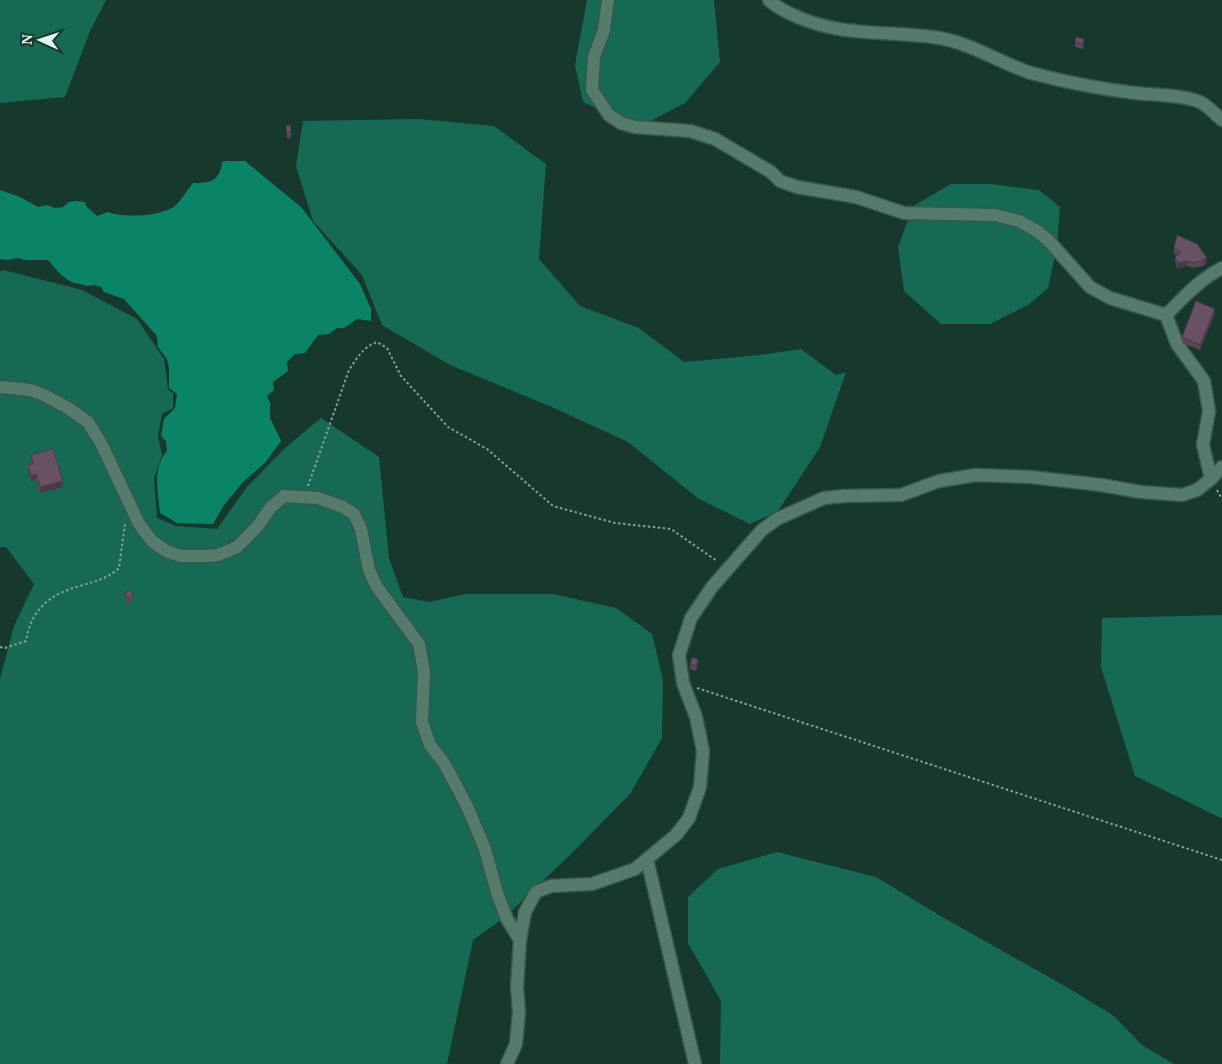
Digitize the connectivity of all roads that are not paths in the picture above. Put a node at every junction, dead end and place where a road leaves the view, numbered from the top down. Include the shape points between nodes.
1 (608, 0) edge
2 (769, 0) edge
3 (1222, 120) edge
4 (1222, 268) edge
5 (1166, 315) junction
6 (0, 387) edge
7 (1222, 467) edge
8 (1212, 479) junction
9 (647, 859) junction
10 (520, 940) junction
11 (507, 1064) edge
12 (695, 1064) edge

1 - 5 street via 604,30 594,58 592,90 609,115 621,123 690,131 715,139 771,172 780,181 796,187 856,197 904,213 995,215 1019,221 1048,240 1090,287 1110,298
2 - 3 street via 775,6 822,26 856,32 940,38 1031,73 1189,99 1202,103
4 - 5 street via 1195,287
5 - 8 street via 1177,344 1204,381 1209,411 1203,445
6 - 10 street via 31,390 88,422 139,524 152,541 166,551 182,556 218,555 237,547 284,496 318,498 354,514 377,588 419,644 424,672 422,722 430,745 444,763 467,806 486,849 507,919
7 - 8 street
8 - 9 street via 1197,490 1182,495 1031,477 976,475 939,481 901,495 824,498 777,519 762,530 712,587 691,618 679,655 683,683 696,717 703,752 700,787 689,818 676,835
9 - 10 street via 635,869 609,879 592,884 551,886 536,892 525,912
9 - 12 street
10 - 11 street via 516,1044

